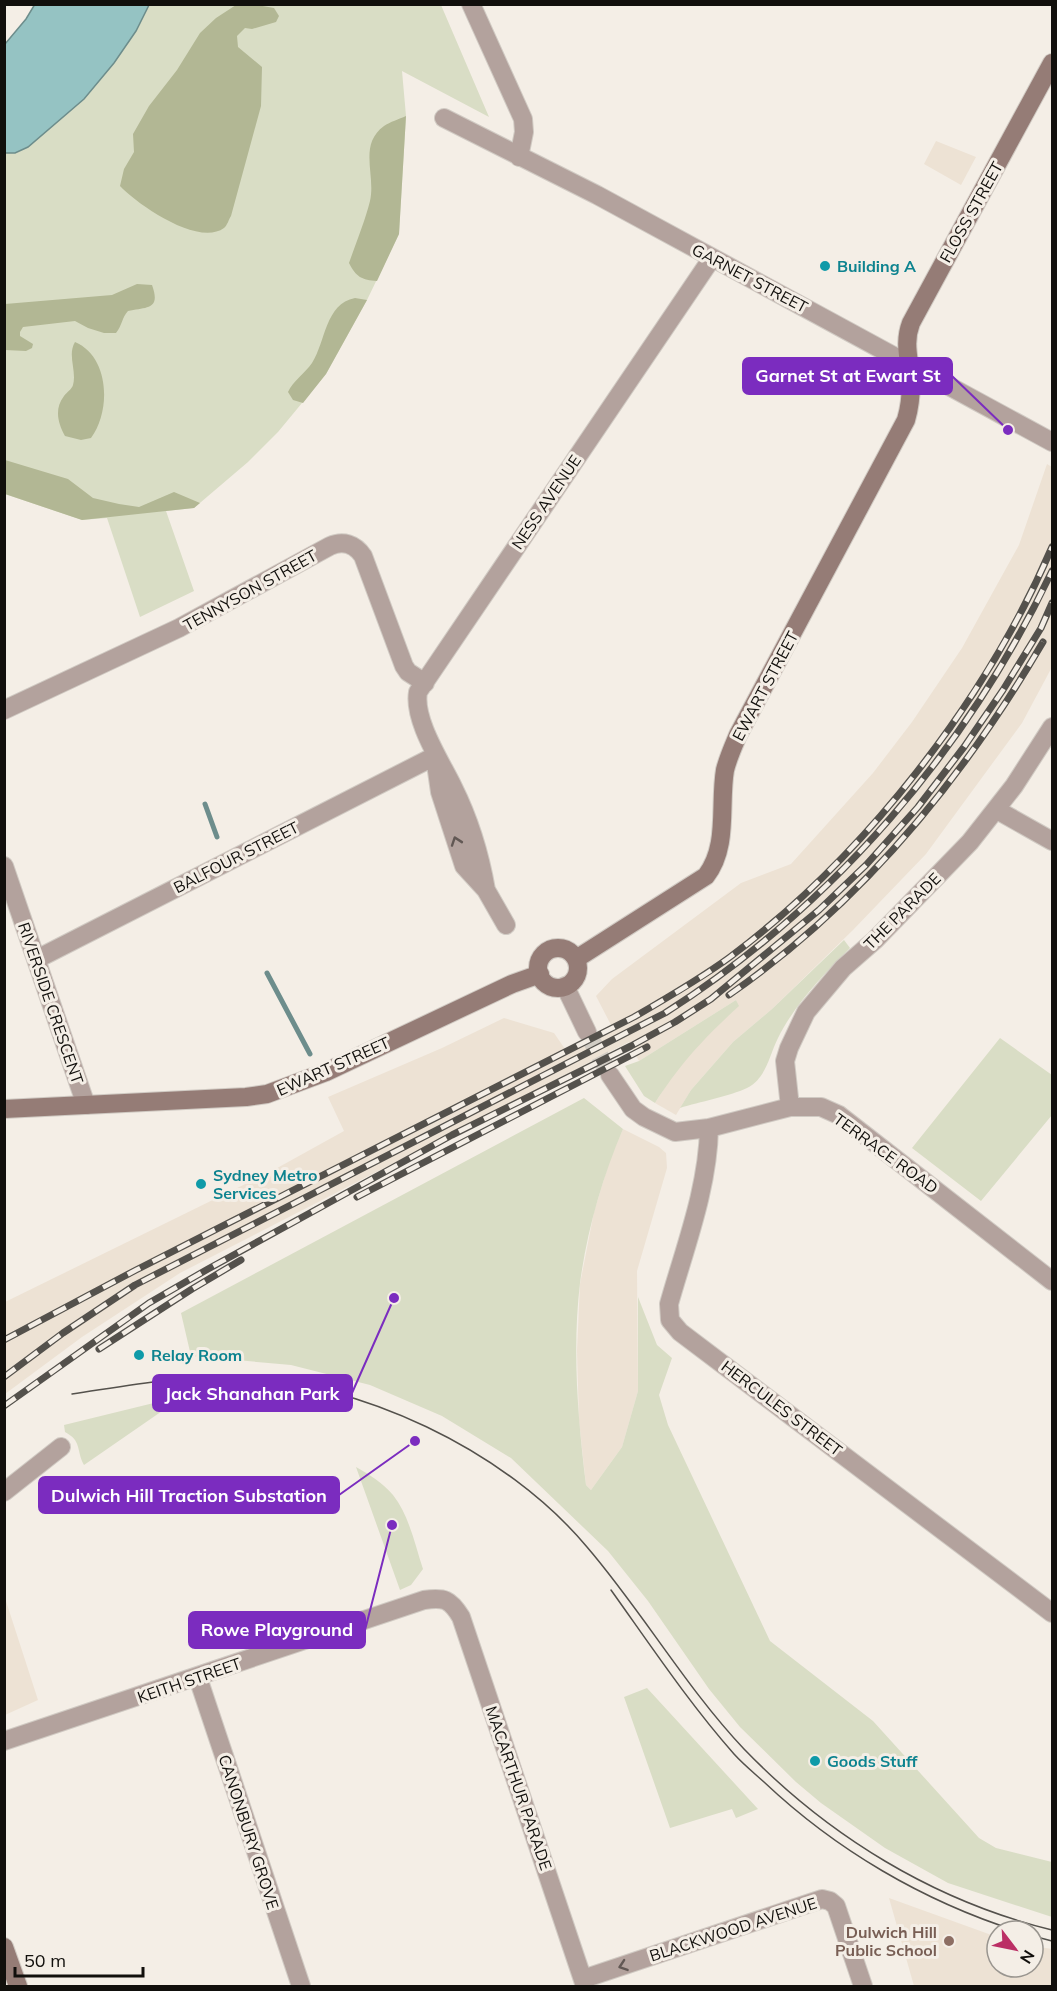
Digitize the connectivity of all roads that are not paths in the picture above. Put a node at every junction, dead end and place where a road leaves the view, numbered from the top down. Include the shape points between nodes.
1 (471, 4) edge
2 (1053, 63) edge
3 (444, 118) dead end
4 (519, 157) junction
5 (712, 258) junction
6 (909, 365) junction
7 (1053, 442) edge
8 (424, 682) junction
9 (4, 710) edge
10 (1053, 727) edge
11 (435, 756) junction
12 (997, 810) junction
13 (1053, 841) edge
14 (4, 866) edge
15 (506, 925) dead end
16 (37, 959) junction
17 (576, 959) junction
18 (540, 974) junction
19 (565, 986) junction
20 (587, 1032) tunnel mouth
21 (610, 1075) tunnel mouth
22 (86, 1105) junction
23 (790, 1107) junction
24 (4, 1109) edge
25 (709, 1128) junction
26 (1053, 1281) edge
27 (61, 1447) dead end
28 (4, 1492) edge
29 (441, 1598) joint
30 (1053, 1613) edge
31 (198, 1677) junction
32 (4, 1741) edge
33 (6, 1958) edge
34 (584, 1983) edge
35 (18, 1986) edge
36 (301, 1986) edge
37 (863, 1986) edge

1 - 4 street via 523,119
2 - 6 street, FLOSS STREET via 911,323 906,341
3 - 4 street, GARNET STREET
4 - 5 street, GARNET STREET
5 - 6 street, GARNET STREET
5 - 8 street, NESS AVENUE
6 - 7 street, GARNET STREET
6 - 17 street, EWART STREET via 910,408 906,420 729,754 714,865 706,876
8 - 9 street, TENNYSON STREET via 404,666 363,556 357,548 340,543 179,628
8 - 11 street, NESS AVENUE via 418,692 418,706
10 - 12 street, THE PARADE
11 - 15 street, NESS AVENUE via 454,788 481,860 486,890
11 - 16 street, BALFOUR STREET
12 - 13 street
12 - 23 street, THE PARADE via 883,932 843,968 806,1012 785,1061
14 - 16 street, RIVERSIDE CRESCENT
16 - 22 street, RIVERSIDE CRESCENT
17 - 18 street via 567,950 554,949 543,955
17 - 19 street via 578,972
18 - 19 street via 550,986
18 - 22 street, EWART STREET via 326,1072 267,1094
19 - 20 street
21 - 25 street, TERRACE ROAD via 624,1098 644,1117 675,1132
22 - 24 street, EWART STREET
23 - 25 street, TERRACE ROAD
23 - 26 street, TERRACE ROAD via 821,1107 838,1115
25 - 30 street, HERCULES STREET via 705,1177 669,1304 670,1320 680,1332
27 - 28 street
29 - 31 street, KEITH STREET via 424,1600
29 - 34 street, MACARTHUR PARADE via 461,1617
31 - 32 street, KEITH STREET
31 - 36 street, CANONBURY GROVE
33 - 35 street
37 -> 34 street, BLACKWOOD AVENUE via 837,1906 822,1899

